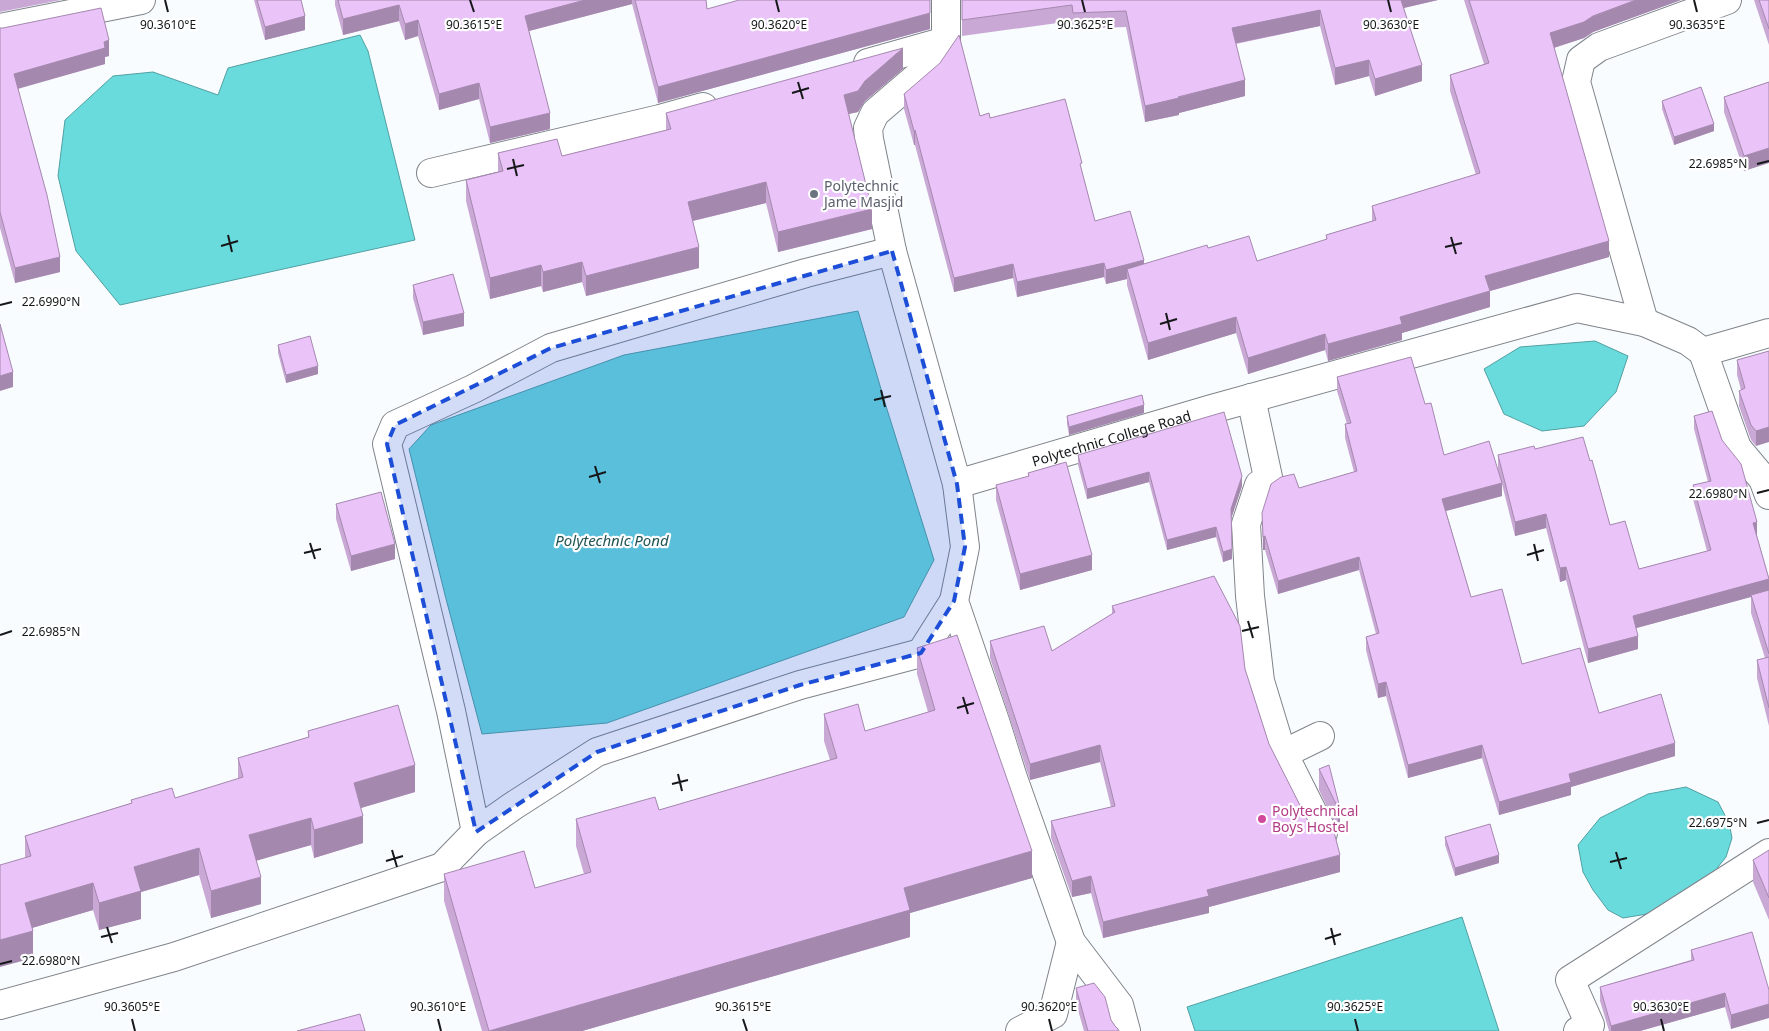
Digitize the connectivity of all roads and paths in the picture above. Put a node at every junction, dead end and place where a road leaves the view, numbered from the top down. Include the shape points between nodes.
1 (141, 0) edge
2 (946, 0) edge
3 (1727, 0) edge
4 (0, 28) edge
5 (946, 41) junction
6 (846, 68) edge
7 (726, 100) edge
8 (431, 173) dead end
9 (892, 251) junction
10 (1644, 322) junction
11 (1769, 333) edge
12 (1703, 352) junction
13 (1251, 398) junction
14 (957, 484) junction
15 (1769, 495) edge
16 (954, 601) junction
17 (1320, 736) dead end
18 (1284, 754) junction
19 (476, 832) junction
20 (1323, 833) edge
21 (1769, 853) edge
22 (1072, 942) junction
23 (0, 1005) edge
24 (1020, 1031) edge
25 (1126, 1031) edge
26 (1578, 1031) edge

1 - 4 street
2 - 5 street
3 - 10 street via 1599,47 1581,60 1576,82
5 - 6 street
5 - 9 street via 930,66 875,114 868,128
7 - 8 street via 660,119
9 - 14 street
9 - 19 street via 551,348 395,425 387,444 451,711
10 - 12 street, Polytechnic College Road via 1688,341
10 - 13 street, Polytechnic College Road via 1577,308
11 - 12 street
12 - 15 street via 1737,448 1762,479
13 - 14 street, Polytechnic College Road
13 - 18 street via 1269,482 1259,484 1246,524 1250,596 1260,681
14 - 16 street via 965,547
16 - 19 street via 921,653 800,685 597,752
16 - 22 street
17 - 18 street
18 - 20 street
19 - 23 street via 442,868 174,956
21 - 26 street via 1570,980 1590,1025
22 - 24 street via 1053,1014
22 - 25 street via 1119,1005

